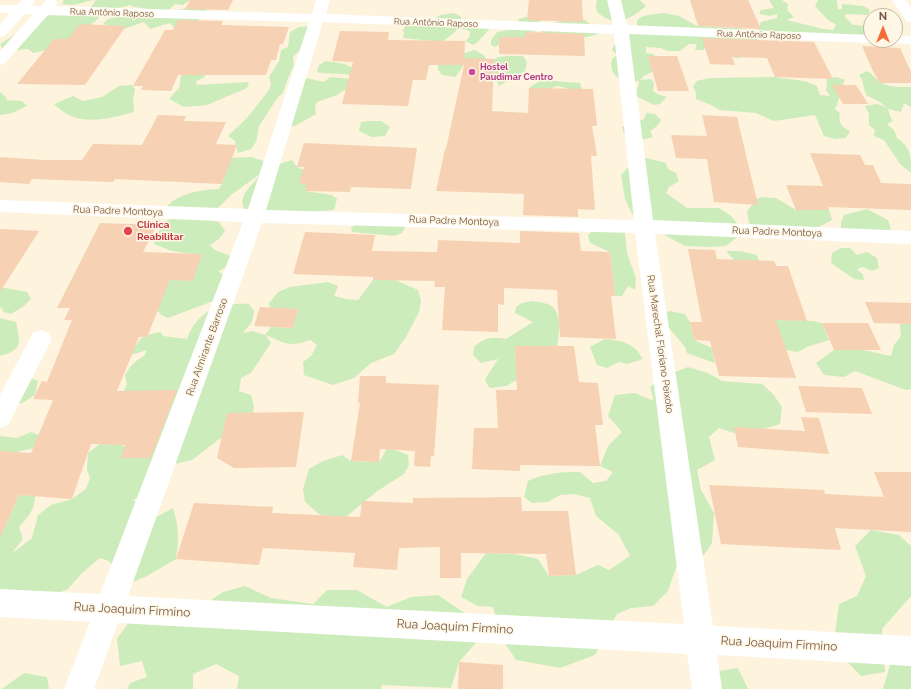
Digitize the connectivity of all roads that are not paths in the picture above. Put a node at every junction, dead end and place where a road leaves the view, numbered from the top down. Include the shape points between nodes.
1 (53, 0) edge
2 (614, 0) edge
3 (899, 0) edge
4 (26, 5) edge
5 (0, 9) edge
6 (319, 9) edge
7 (43, 11) junction
8 (911, 18) edge
9 (621, 30) junction
10 (0, 33) edge
11 (863, 39) edge
12 (0, 60) edge
13 (0, 206) edge
14 (255, 216) junction
15 (644, 227) junction
16 (907, 237) dead end
17 (41, 339) dead end
18 (0, 418) edge
19 (0, 603) edge
20 (109, 610) junction
21 (700, 639) junction
22 (911, 652) edge
23 (79, 689) edge
24 (707, 689) edge

1 - 7 street
2 - 9 street, Rua Marechal Floriano Peixoto
3 - 8 street
4 - 5 street, Rua Antônio Raposo
4 - 7 street, Rua Antônio Raposo
4 - 10 street
6 - 7 street, Rua Antônio Raposo
6 - 9 street, Rua Antônio Raposo
6 - 14 street, Rua Almirante Barroso
7 - 12 street
9 - 11 street, Rua Antônio Raposo
9 - 15 street, Rua Marechal Floriano Peixoto
13 - 14 street, Rua Padre Montoya
14 - 15 street, Rua Padre Montoya
14 - 20 street, Rua Almirante Barroso
15 - 16 street, Rua Padre Montoya
15 - 21 street, Rua Marechal Floriano Peixoto
17 - 18 street
19 - 20 street, Rua Joaquim Firmino
20 - 21 street, Rua Joaquim Firmino
20 - 23 street, Rua Almirante Barroso
21 - 22 street, Rua Joaquim Firmino
21 - 24 street, Rua Marechal Floriano Peixoto

